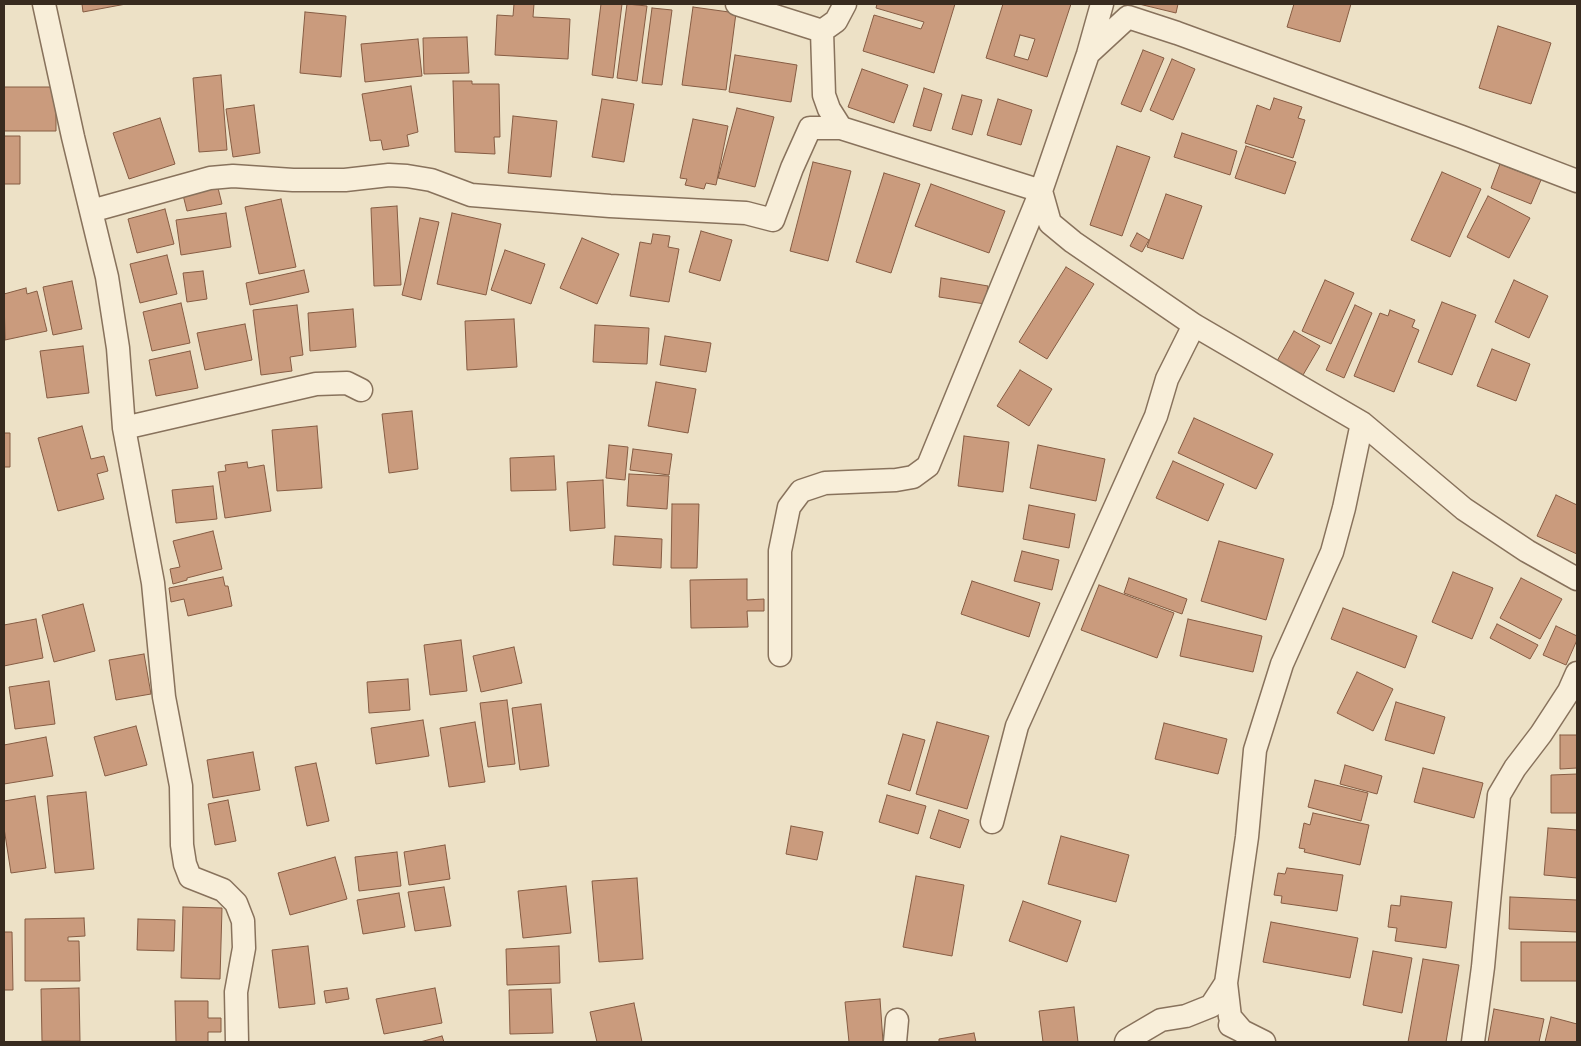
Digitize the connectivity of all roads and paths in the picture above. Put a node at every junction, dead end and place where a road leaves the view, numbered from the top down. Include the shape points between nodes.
1 (44, 4) edge
2 (737, 4) edge
3 (845, 4) edge
4 (1102, 4) edge
5 (822, 31) junction
6 (1088, 54) junction
7 (824, 95) junction
8 (810, 128) junction
9 (842, 128) junction
10 (1577, 181) edge
11 (1040, 191) junction
12 (91, 211) junction
13 (1194, 325) junction
14 (361, 390) dead end
15 (1362, 423) junction
16 (124, 428) junction
17 (1577, 579) edge
18 (780, 654) dead end
19 (1577, 673) edge
20 (992, 822) dead end
21 (1226, 983) junction
22 (1186, 1016) junction
23 (897, 1020) dead end
24 (1242, 1031) junction
25 (238, 1042) edge
26 (895, 1042) edge
27 (1126, 1042) edge
28 (1264, 1042) edge
29 (1473, 1042) edge

1 - 12 street
2 - 5 street
3 - 5 street via 836,21
4 - 6 street
5 - 7 street
6 - 10 street via 1128,17
6 - 11 street
7 - 8 street
7 - 9 street
8 - 9 street
8 - 12 street via 772,220 746,213 471,195 431,180 389,175 345,180 210,178
9 - 11 street
11 - 13 street via 1050,223
11 - 18 street via 928,466 913,477 896,480 826,482 801,491 789,507 780,550
12 - 16 street via 107,277 118,348
13 - 15 street
13 - 20 street via 1167,379 1156,416 1017,726
14 - 16 street via 347,383 316,384
15 - 17 street via 1464,509 1527,551
15 - 21 street via 1332,552 1282,664 1254,750 1247,836
16 - 25 street via 153,583 164,697 181,786 184,864 190,877 223,890 236,903 243,921 244,948 236,992
19 - 29 street via 1569,691 1500,795
21 - 22 street via 1211,1006
21 - 24 street via 1230,1017
22 - 24 street via 1222,1020
22 - 27 street via 1161,1020
23 - 26 street
24 - 28 street

